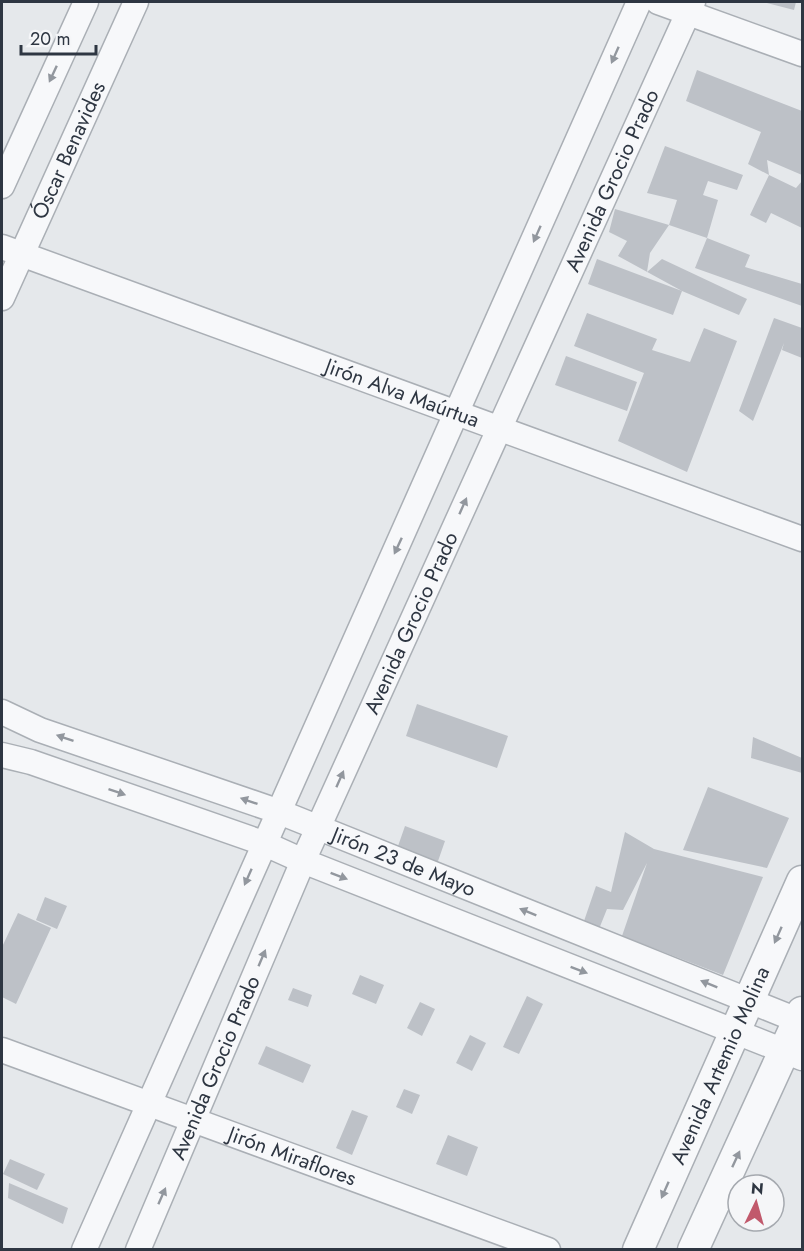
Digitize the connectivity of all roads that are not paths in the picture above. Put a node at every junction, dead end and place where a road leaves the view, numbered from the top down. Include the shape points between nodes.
1 (86, 2) edge
2 (136, 2) edge
3 (639, 2) edge
4 (658, 2) edge
5 (690, 7) edge
6 (802, 54) edge
7 (2, 186) edge
8 (11, 250) edge
9 (2, 298) edge
10 (459, 414) junction
11 (498, 427) junction
12 (802, 539) edge
13 (2, 712) edge
14 (2, 755) edge
15 (277, 811) junction
16 (317, 829) junction
17 (263, 843) junction
18 (303, 861) junction
19 (802, 881) edge
20 (749, 1000) junction
21 (801, 1018) edge
22 (736, 1031) junction
23 (2, 1050) edge
24 (794, 1055) edge
25 (148, 1104) junction
26 (195, 1120) junction
27 (84, 1250) edge
28 (138, 1250) edge
29 (548, 1250) edge
30 (638, 1250) edge
31 (693, 1250) edge

1 -> 7 street
2 - 8 street, Óscar Benavides
3 -> 10 street, Avenida Grocio Prado
4 - 5 street
5 - 6 street
5 - 11 street, Avenida Grocio Prado
8 - 9 street, Óscar Benavides
8 - 10 street, Jirón Alva Maúrtua
10 - 11 street, Jirón Alva Maúrtua
10 -> 15 street, Avenida Grocio Prado
11 - 12 street, Jirón Alva Maúrtua
16 -> 11 street, Avenida Grocio Prado
15 -> 13 street, Jirón 23 de Mayo via 40,730
14 -> 17 street, Jirón 23 de Mayo
15 - 16 street, Jirón 23 de Mayo
15 - 17 street, Avenida Grocio Prado
16 - 18 street, Avenida Grocio Prado
20 -> 16 street, Jirón 23 de Mayo
17 - 18 street, Jirón 23 de Mayo
17 -> 25 street, Avenida Grocio Prado
18 -> 22 street, Jirón 23 de Mayo
26 -> 18 street, Avenida Grocio Prado
19 -> 20 street, Avenida Artemio Molina
20 - 21 street, Jirón 23 de Mayo
20 - 22 street, Avenida Artemio Molina
21 - 24 street
22 - 24 street, Jirón 23 de Mayo
22 -> 30 street, Avenida Artemio Molina
23 - 25 street, Jirón Miraflores
31 -> 24 street
25 - 26 street, Jirón Miraflores
25 - 27 street, Avenida Grocio Prado
28 -> 26 street, Avenida Grocio Prado
26 - 29 street, Jirón Miraflores

